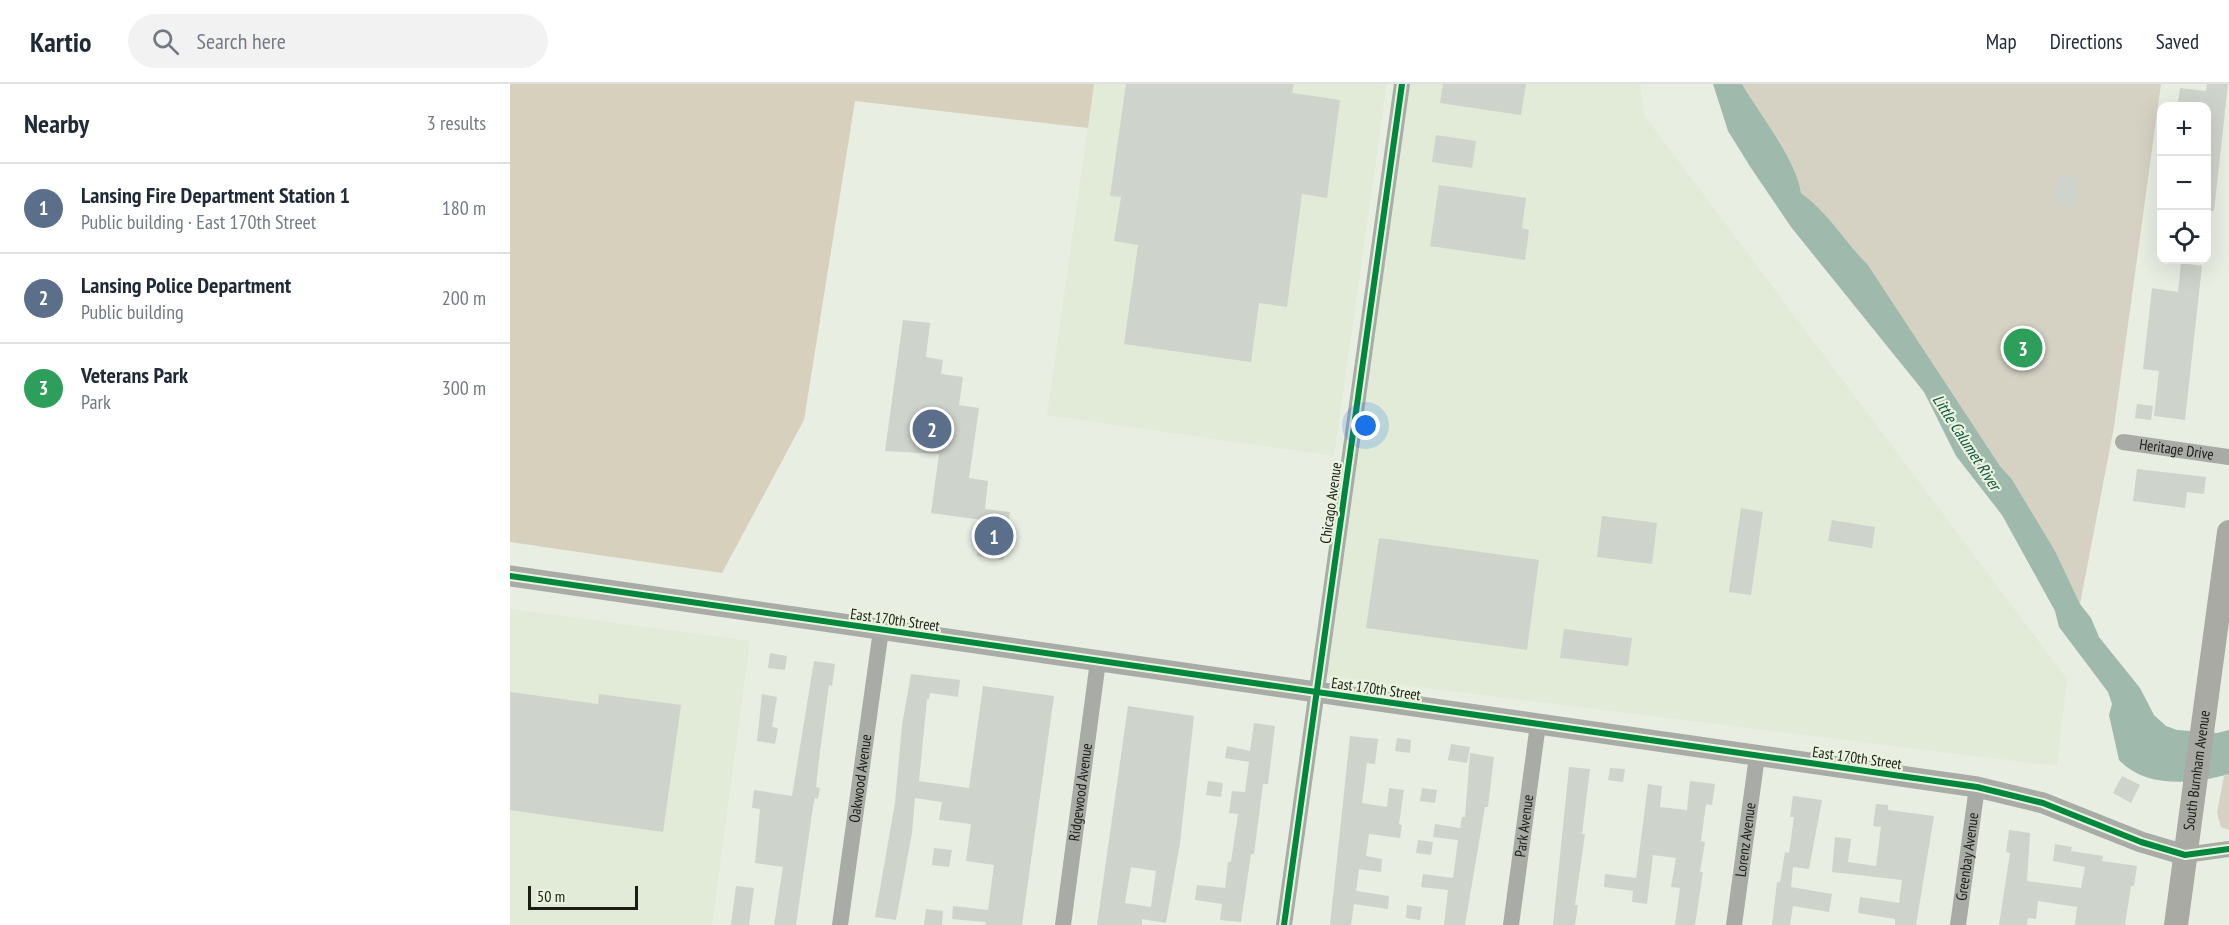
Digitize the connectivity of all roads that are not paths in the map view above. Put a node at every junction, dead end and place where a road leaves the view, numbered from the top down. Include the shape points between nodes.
1 (1402, 84) edge
2 (2123, 442) dead end
3 (2229, 457) edge
4 (2229, 532) edge
5 (510, 576) edge
6 (881, 630) junction
7 (1098, 661) junction
8 (1317, 693) junction
9 (1538, 724) junction
10 (1757, 756) junction
11 (1977, 788) junction
12 (2229, 849) edge
13 (2185, 855) junction
14 (840, 925) edge
15 (1063, 925) edge
16 (1284, 925) edge
17 (1511, 925) edge
18 (1734, 925) edge
19 (1958, 925) edge
20 (2176, 925) edge

1 - 8 street, Chicago Avenue
2 - 3 street, Heritage Drive
4 - 13 main road, South Burnham Avenue
5 - 6 street, East 170th Street
6 - 7 street, East 170th Street
6 - 14 street, Oakwood Avenue
7 - 8 street, East 170th Street
7 - 15 street, Ridgewood Avenue
8 - 9 street, East 170th Street
8 - 16 street, Chicago Avenue
9 - 10 street, East 170th Street
9 - 17 street, Park Avenue
10 - 11 street, East 170th Street
10 - 18 street, Lorenz Avenue
11 - 13 street, East 170th Street via 2043,803 2140,842
11 - 19 street, Greenbay Avenue
12 - 13 street, East 170th Street
13 - 20 main road, South Burnham Avenue

